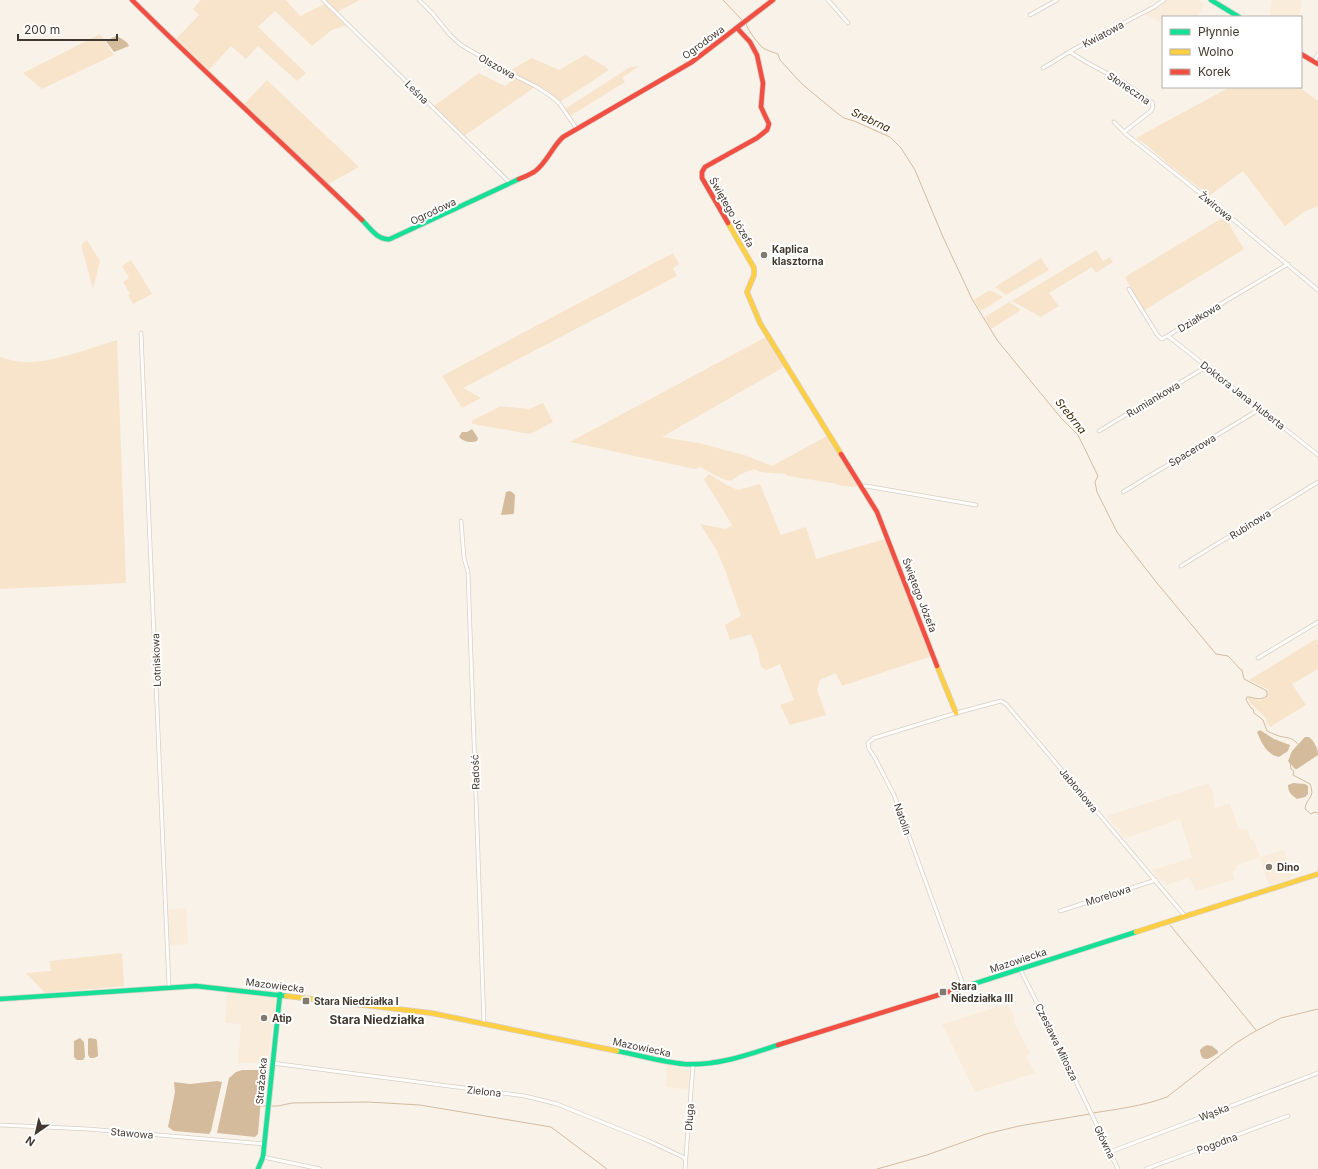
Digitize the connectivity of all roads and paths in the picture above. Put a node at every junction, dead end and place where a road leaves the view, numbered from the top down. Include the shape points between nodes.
1 (132, 0) edge
2 (323, 0) edge
3 (419, 0) edge
4 (773, 0) edge
5 (828, 0) edge
6 (1057, 0) edge
7 (1164, 0) edge
8 (1210, 0) edge
9 (1030, 15) dead end
10 (1237, 16) edge
11 (848, 23) dead end
12 (736, 28) junction
13 (1070, 52) junction
14 (1318, 54) edge
15 (1302, 55) edge
16 (1316, 63) edge
17 (1043, 68) dead end
18 (1114, 122) dead end
19 (577, 129) junction
20 (1124, 132) junction
21 (511, 184) junction
22 (1288, 264) junction
23 (1129, 289) dead end
24 (1318, 290) edge
25 (141, 333) dead end
26 (1168, 336) junction
27 (1206, 367) junction
28 (1260, 409) junction
29 (1099, 431) dead end
30 (1318, 455) edge
31 (1318, 482) edge
32 (862, 487) junction
33 (1123, 492) dead end
34 (976, 506) dead end
35 (461, 521) dead end
36 (1181, 566) dead end
37 (1318, 622) edge
38 (1258, 658) dead end
39 (956, 713) junction
40 (1318, 874) edge
41 (1156, 880) junction
42 (1060, 911) dead end
43 (1185, 916) junction
44 (1020, 969) junction
45 (169, 987) junction
46 (964, 987) junction
47 (280, 994) junction
48 (0, 999) edge
49 (484, 1024) junction
50 (272, 1063) junction
51 (693, 1065) junction
52 (1318, 1073) edge
53 (1092, 1114) joint
54 (1288, 1116) dead end
55 (0, 1125) edge
56 (264, 1144) junction
57 (1110, 1152) junction
58 (263, 1157) junction
59 (686, 1160) junction
60 (258, 1169) edge
61 (320, 1169) edge
62 (685, 1169) edge
63 (1118, 1169) edge
64 (1146, 1169) edge

1 - 21 street, Ogrodowa via 383,240 394,238
2 - 21 street, Leśna
3 - 19 street, Olszowa via 461,46 556,100
4 - 12 street, Ogrodowa
5 - 11 street
6 - 9 street
7 - 13 street, Kwiatowa
8 - 10 street
12 - 19 street, Ogrodowa via 692,62
12 - 32 street, Świętego Józefa via 750,42 757,55 763,83 761,105 769,127 752,141 705,168 702,178 754,268 755,276 747,292 760,323
13 - 17 street, Kwiatowa
13 - 20 street, Słoneczna via 1125,83 1154,104 1152,110
14 - 16 street
15 - 16 street
18 - 20 street, Żwirowa
19 - 21 street, Ogrodowa via 558,141 538,169
20 - 22 street, Żwirowa
22 - 24 street, Żwirowa
22 - 26 street, Działkowa
23 - 26 street, Działkowa via 1158,336 1162,339
25 - 45 street, Lotniskowa
26 - 27 street, Doktora Jana Huberta
27 - 28 street, Doktora Jana Huberta
27 - 29 street, Rumiankowa
28 - 30 street, Doktora Jana Huberta
28 - 33 street, Spacerowa
31 - 36 street, Rubinowa
32 - 34 street
32 - 39 street, Świętego Józefa via 878,512
35 - 49 street, Radość via 464,558 468,572
37 - 38 street
39 - 41 street, Jabłoniowa via 996,701 1006,704
39 - 46 street, Natolin via 874,738 868,745 894,795
40 - 43 street, Mazowiecka
41 - 42 street, Morelowa
41 - 43 street, Jabłoniowa
43 - 44 street, Mazowiecka
44 - 46 street, Mazowiecka
44 - 53 street, Czesława Miłosza
45 - 47 street, Mazowiecka via 208,986
45 - 48 street, Mazowiecka
46 - 51 street, Mazowiecka via 740,1057
47 - 49 street, Mazowiecka via 416,1011
47 - 50 street, Strażacka
49 - 51 street, Mazowiecka
50 - 56 street, Strażacka
50 - 59 street, Zielona via 525,1096 557,1104 649,1141
51 - 59 street, Długa
52 - 57 street, Wąska
53 - 57 street, Główna
54 - 64 street, Pogodna
55 - 56 street, Stawowa via 88,1129
56 - 58 street, Strażacka
57 - 63 street, Główna
58 - 60 street, Strażacka
58 - 61 street
59 - 62 street, Długa

